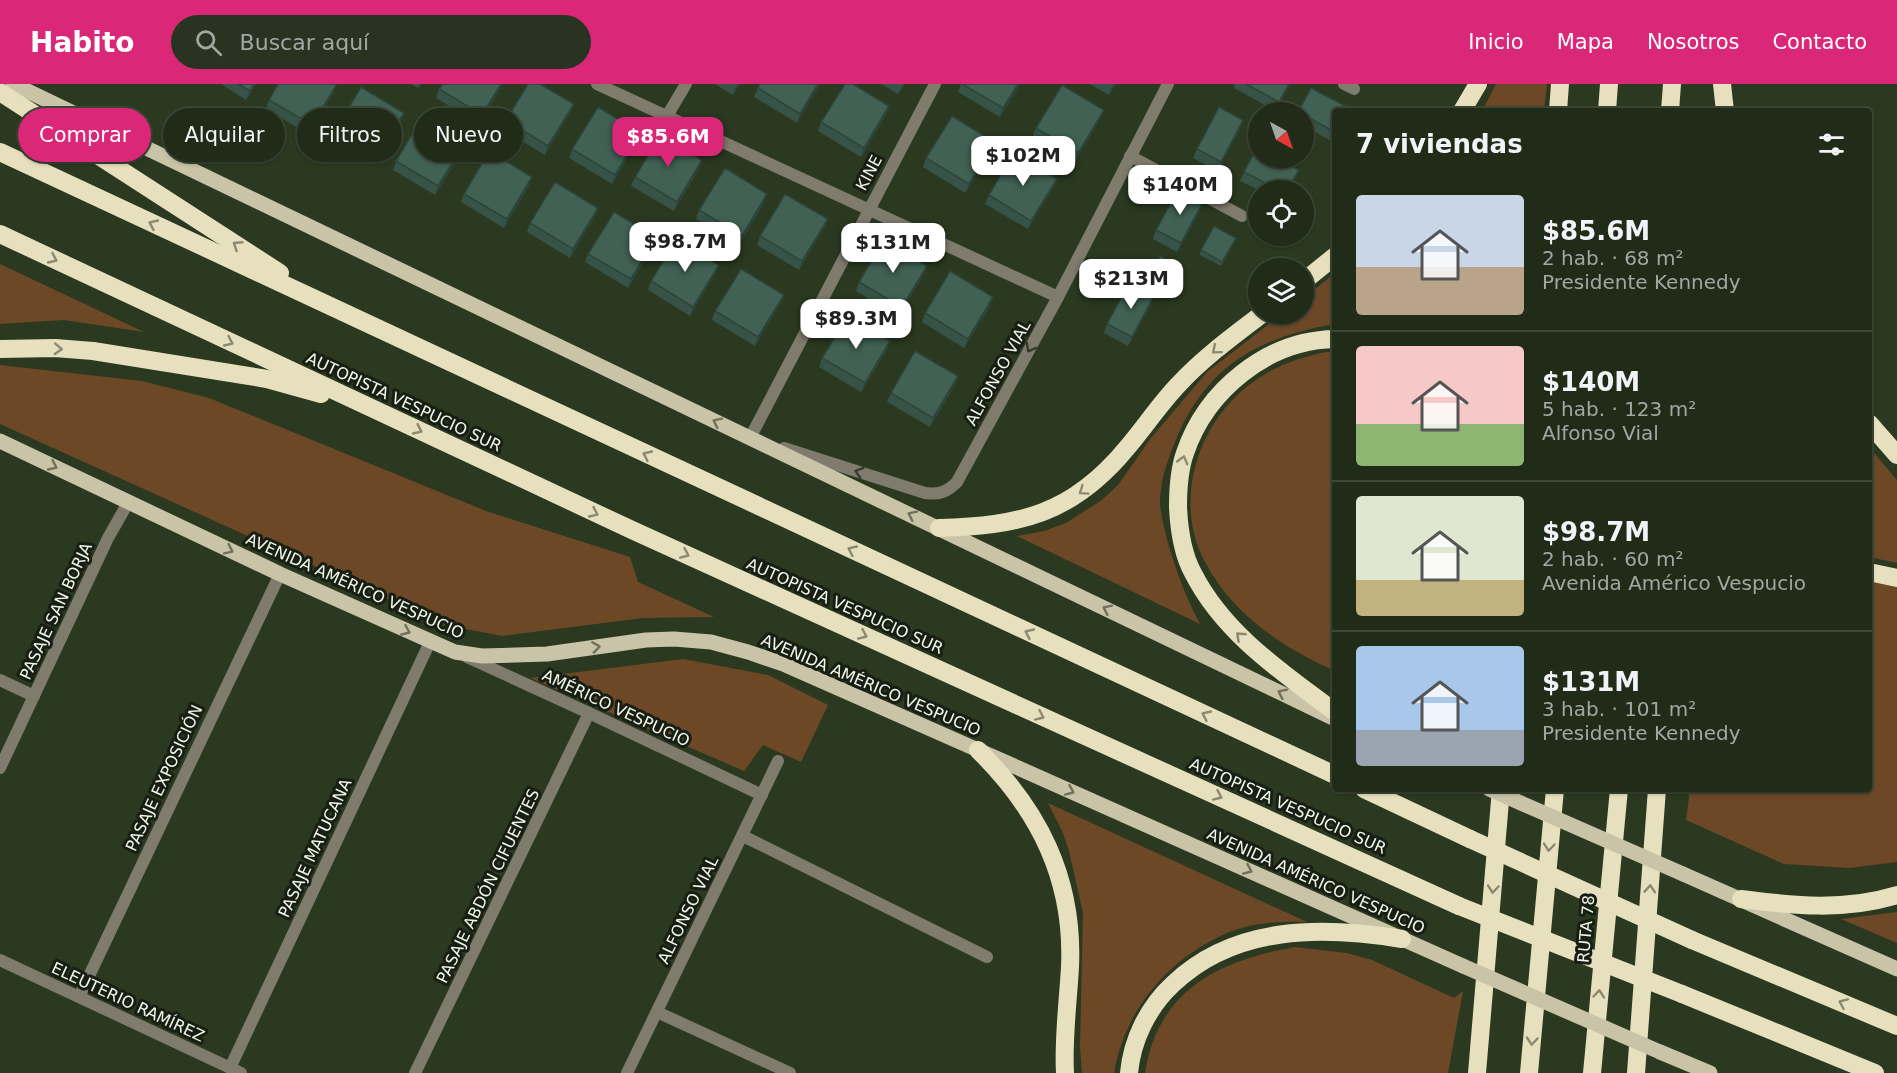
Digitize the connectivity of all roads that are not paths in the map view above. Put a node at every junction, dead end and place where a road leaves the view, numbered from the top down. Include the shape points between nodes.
1 (13, 84) edge
2 (597, 84) edge
3 (686, 84) edge
4 (935, 84) edge
5 (1167, 84) edge
6 (1478, 84) edge
7 (1560, 84) edge
8 (1609, 84) edge
9 (1671, 84) edge
10 (1721, 84) edge
11 (0, 92) edge
12 (1464, 108) edge
13 (1558, 108) edge
14 (1607, 108) edge
15 (1670, 108) edge
16 (1717, 108) edge
17 (1725, 108) edge
18 (667, 116) junction
19 (0, 152) edge
20 (1130, 156) junction
21 (869, 209) junction
22 (1242, 216) dead end
23 (0, 234) edge
24 (1332, 258) edge
25 (1314, 273) edge
26 (1058, 297) junction
27 (339, 311) junction
28 (1250, 324) edge
29 (1332, 339) edge
30 (0, 349) edge
31 (365, 405) junction
32 (1872, 426) edge
33 (750, 438) junction
34 (0, 441) edge
35 (1897, 455) edge
36 (129, 501) junction
37 (939, 528) junction
38 (1872, 573) edge
39 (280, 574) junction
40 (1897, 578) edge
41 (430, 642) junction
42 (455, 652) junction
43 (0, 680) edge
44 (34, 696) junction
45 (1332, 710) edge
46 (590, 713) junction
47 (1332, 717) edge
48 (978, 750) junction
49 (778, 761) dead end
50 (0, 768) edge
51 (1332, 775) edge
52 (1370, 792) edge
53 (1496, 792) edge
54 (1501, 792) edge
55 (1555, 792) edge
56 (1619, 792) edge
57 (1657, 792) edge
58 (762, 795) junction
59 (742, 836) junction
60 (1897, 895) edge
61 (1741, 899) junction
62 (1402, 939) junction
63 (987, 957) dead end
64 (0, 960) edge
65 (1897, 969) edge
66 (79, 997) junction
67 (657, 1012) junction
68 (1897, 1026) edge
69 (1476, 1068) edge
70 (236, 1070) edge
71 (416, 1073) edge
72 (627, 1073) edge
73 (790, 1073) edge
74 (1065, 1073) edge
75 (1129, 1073) edge
76 (1529, 1073) edge
77 (1592, 1073) edge
78 (1636, 1073) edge
79 (1710, 1073) edge
80 (1875, 1073) edge

33 -> 1 main road
2 - 18 street
3 - 18 street
4 - 21 street, KINE
5 - 20 street, ALFONSO VIAL
6 - 12 highway
7 - 13 highway
8 - 14 highway
9 - 15 highway
10 - 16 highway
10 - 17 highway
27 -> 11 highway
18 - 21 street
27 -> 19 highway
20 - 22 street
20 - 26 street, ALFONSO VIAL
21 - 26 street
21 - 33 street, KINE
23 -> 31 highway, AUTOPISTA VESPUCIO SUR
24 - 25 highway
26 -> 33 street, ALFONSO VIAL via 957,482 943,493 925,493
51 -> 27 highway
28 -> 37 highway via 1197,366 1115,462 1078,495 1050,510 1016,521 985,527
45 -> 29 highway via 1247,644 1210,603 1187,559 1178,502 1184,455 1199,422 1221,393 1248,369 1279,351
30 -> 31 highway via 56,348 132,357 267,380
31 -> 80 highway, AUTOPISTA VESPUCIO SUR, bridge via 1459,906
32 - 35 highway
37 -> 33 main road
34 -> 36 main road, AVENIDA AMÉRICO VESPUCIO
36 -> 39 main road, AVENIDA AMÉRICO VESPUCIO
36 - 44 street, PASAJE SAN BORJA
47 -> 37 main road
38 - 40 highway
39 -> 41 main road, AVENIDA AMÉRICO VESPUCIO
39 - 66 street, PASAJE EXPOSICIÓN
41 - 42 main road, AVENIDA AMÉRICO VESPUCIO
41 - 70 street, PASAJE MATUCANA
42 - 46 street, AMÉRICO VESPUCIO
42 -> 48 main road, AVENIDA AMÉRICO VESPUCIO via 482,656 548,654 646,640 711,642 783,664
43 - 44 street
44 - 50 street, PASAJE SAN BORJA
46 - 58 street, AMÉRICO VESPUCIO
46 - 71 street, PASAJE ABDÓN CIFUENTES
48 -> 62 main road, AVENIDA AMÉRICO VESPUCIO
48 - 74 highway via 1010,784 1033,817 1050,848 1062,885 1070,944
49 - 58 street, ALFONSO VIAL
68 -> 52 highway, bridge via 1692,940
53 - 61 main road, bridge
54 -> 69 highway
55 -> 76 highway
77 -> 56 highway, RUTA 78
78 -> 57 highway
58 - 59 street, ALFONSO VIAL
59 - 63 street
59 - 67 street, ALFONSO VIAL
60 - 61 highway via 1831,907
61 - 65 main road
62 - 75 highway via 1366,933 1300,932 1263,936 1215,954 1186,972 1160,997 1141,1030
62 - 79 main road, AVENIDA AMÉRICO VESPUCIO, bridge
64 - 66 street, ELEUTERIO RAMÍREZ
66 - 70 street, ELEUTERIO RAMÍREZ
67 - 72 street, ALFONSO VIAL
67 - 73 street

